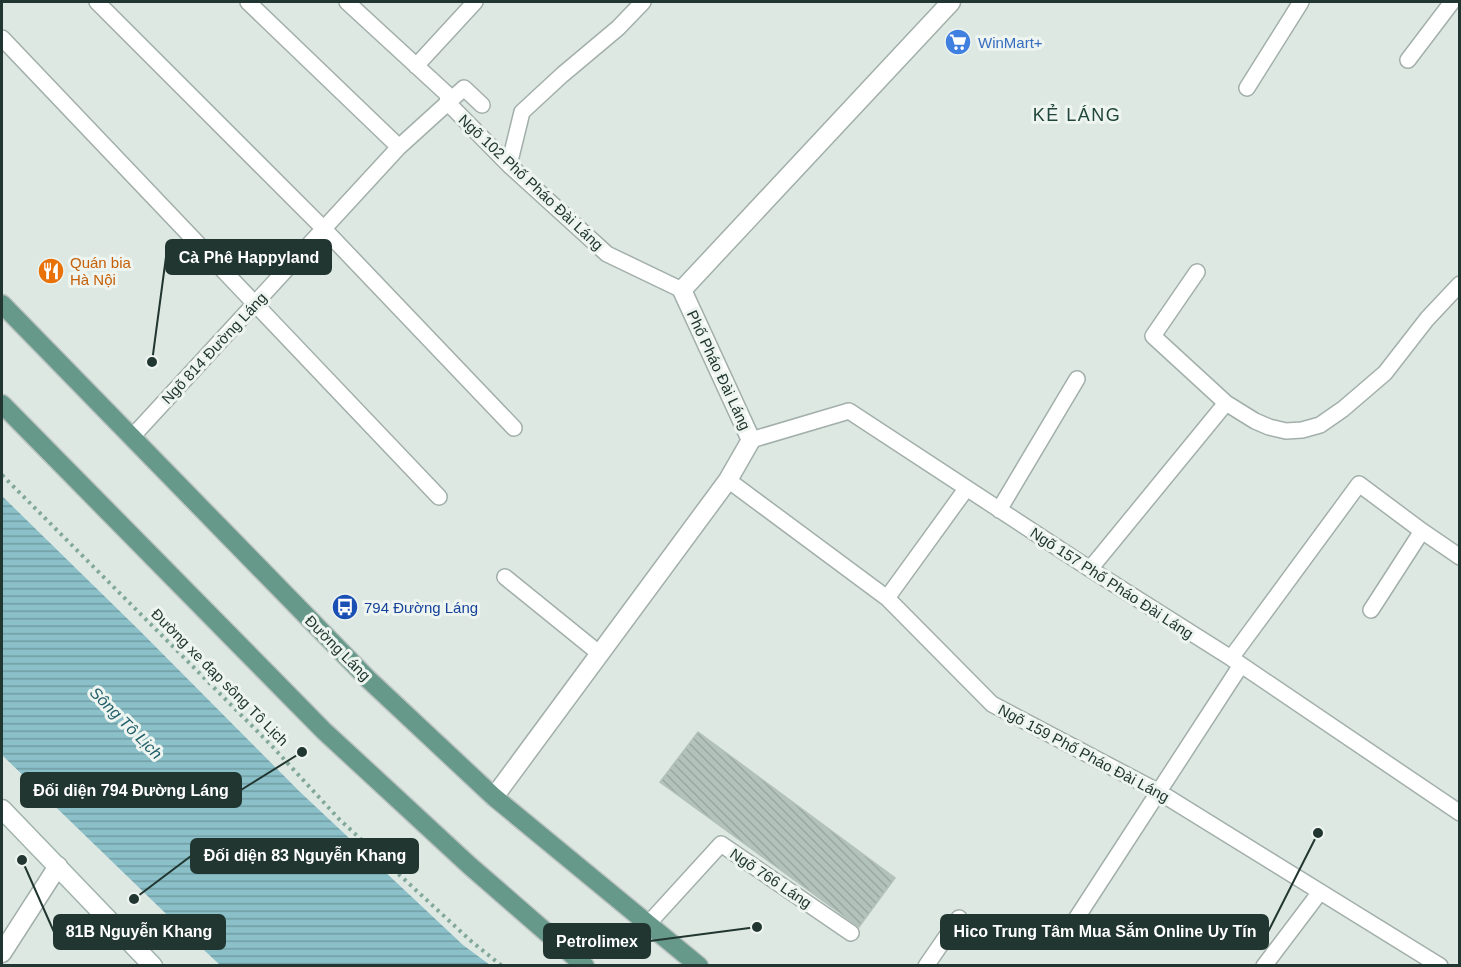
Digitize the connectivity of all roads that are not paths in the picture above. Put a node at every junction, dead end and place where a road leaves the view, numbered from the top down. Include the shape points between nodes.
1 (97, 2) edge
2 (248, 2) edge
3 (348, 2) edge
4 (475, 2) edge
5 (643, 2) edge
6 (951, 2) edge
7 (1301, 2) edge
8 (1452, 2) edge
9 (2, 38) edge
10 (1408, 60) dead end
11 (416, 66) junction
12 (1247, 88) dead end
13 (448, 103) junction
14 (482, 105) dead end
15 (399, 147) junction
16 (509, 165) junction
17 (323, 228) junction
18 (1197, 272) dead end
19 (1460, 284) edge
20 (682, 290) junction
21 (2, 304) edge
22 (256, 304) junction
23 (1077, 379) dead end
24 (1226, 403) junction
25 (2, 404) edge
26 (514, 428) dead end
27 (131, 438) junction
28 (751, 440) junction
29 (729, 480) junction
30 (966, 489) junction
31 (439, 497) dead end
32 (999, 510) junction
33 (1422, 531) junction
34 (1460, 557) edge
35 (1090, 569) junction
36 (505, 577) dead end
37 (888, 598) junction
38 (1371, 610) dead end
39 (600, 654) junction
40 (1236, 662) junction
41 (1159, 792) junction
42 (494, 797) junction
43 (2, 809) edge
44 (1460, 813) edge
45 (58, 866) junction
46 (1320, 892) junction
47 (959, 918) dead end
48 (1074, 922) dead end
49 (648, 924) junction
50 (851, 933) dead end
51 (2, 953) edge
52 (153, 966) edge
53 (585, 966) edge
54 (699, 966) edge
55 (927, 966) edge
56 (1264, 966) edge
57 (1440, 966) edge

1 - 17 lane
2 - 15 lane
3 - 11 lane, Ngõ 102 Phố Pháo Đài Láng
4 - 11 lane
5 - 16 lane via 522,112
6 - 20 street
7 - 12 lane
8 - 10 lane
9 - 22 lane
11 - 13 lane, Ngõ 102 Phố Pháo Đài Láng via 447,94
13 - 14 lane, Ngõ 814 Đường Láng via 464,88
13 - 15 lane, Ngõ 814 Đường Láng
13 - 16 lane, Ngõ 102 Phố Pháo Đài Láng
15 - 17 lane, Ngõ 814 Đường Láng
16 - 20 lane, Ngõ 102 Phố Pháo Đài Láng via 607,254
17 - 22 lane, Ngõ 814 Đường Láng
17 - 26 lane
18 - 24 lane via 1153,336
19 - 24 lane via 1385,373 1320,425 1302,430 1269,427
20 - 28 street, Phố Pháo Đài Láng
21 - 27 main road, Đường Láng
22 - 27 lane, Ngõ 814 Đường Láng
22 - 31 lane
23 - 32 lane
24 - 35 lane
25 - 53 main road via 324,731
27 - 42 main road, Đường Láng via 368,679
28 - 29 street, Phố Pháo Đài Láng
28 - 30 lane, Ngõ 157 Phố Pháo Đài Láng via 849,411
29 - 37 lane, Ngõ 159 Phố Pháo Đài Láng
29 - 39 street, Phố Pháo Đài Láng
30 - 32 lane, Ngõ 157 Phố Pháo Đài Láng
30 - 37 lane
32 - 35 lane, Ngõ 157 Phố Pháo Đài Láng
33 - 34 lane
33 - 38 lane
33 - 40 lane via 1359,484
35 - 40 lane, Ngõ 157 Phố Pháo Đài Láng
36 - 39 lane
37 - 41 lane, Ngõ 159 Phố Pháo Đài Láng via 993,704
39 - 42 street, Phố Pháo Đài Láng
40 - 41 lane
40 - 44 lane, Ngõ 157 Phố Pháo Đài Láng
41 - 46 lane, Ngõ 159 Phố Pháo Đài Láng
41 - 48 lane
42 - 49 main road, Đường Láng
43 - 45 street
45 - 51 street
45 - 52 street
46 - 56 lane
46 - 57 lane, Ngõ 159 Phố Pháo Đài Láng
47 - 55 lane
49 - 50 lane, Ngõ 766 Láng via 721,844
49 - 54 main road, Đường Láng

